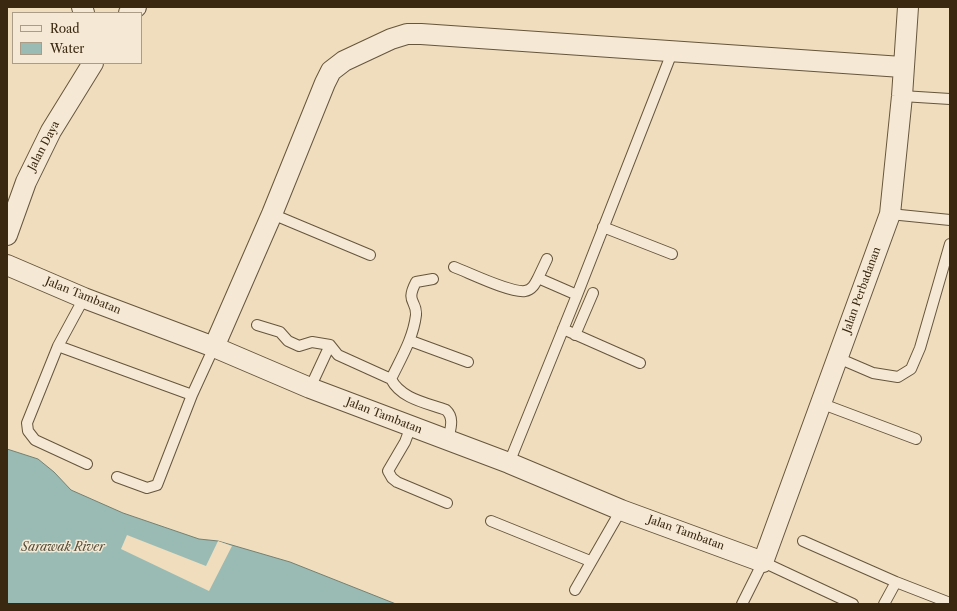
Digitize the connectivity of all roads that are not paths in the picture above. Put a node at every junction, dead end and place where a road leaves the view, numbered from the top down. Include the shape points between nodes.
1 (908, 7) edge
2 (672, 50) junction
3 (92, 64) edge
4 (902, 67) junction
5 (902, 96) junction
6 (950, 99) edge
7 (272, 214) junction
8 (890, 214) junction
9 (950, 220) edge
10 (602, 228) junction
11 (7, 235) edge
12 (950, 244) edge
13 (672, 254) dead end
14 (370, 255) dead end
15 (547, 258) dead end
16 (7, 264) edge
17 (454, 267) dead end
18 (538, 278) junction
19 (433, 280) dead end
20 (593, 293) dead end
21 (577, 295) junction
22 (84, 298) junction
23 (257, 325) dead end
24 (563, 329) junction
25 (575, 335) junction
26 (411, 341) junction
27 (330, 345) junction
28 (58, 346) junction
29 (214, 347) junction
30 (838, 358) junction
31 (468, 362) dead end
32 (640, 363) dead end
33 (391, 380) junction
34 (310, 388) junction
35 (192, 395) junction
36 (820, 403) junction
37 (411, 426) junction
38 (916, 439) dead end
39 (448, 440) junction
40 (508, 463) junction
41 (87, 464) dead end
42 (117, 477) dead end
43 (447, 503) dead end
44 (621, 510) junction
45 (491, 521) dead end
46 (803, 541) dead end
47 (590, 561) junction
48 (763, 562) junction
49 (896, 582) junction
50 (575, 590) dead end
51 (847, 603) edge
52 (950, 603) edge
53 (742, 604) edge
54 (884, 604) edge

1 - 4 street, Jalan Perbadanan
2 - 4 street
2 - 7 street via 422,34 407,34 390,39 344,61 331,71
2 - 10 lane
3 - 11 street, Jalan Daya via 51,131 26,182
4 - 5 street, Jalan Perbadanan
5 - 6 lane
5 - 8 street, Jalan Perbadanan
7 - 14 lane
7 - 29 street
8 - 9 lane
8 - 30 street, Jalan Perbadanan
10 - 13 lane
10 - 21 lane
12 - 30 lane via 920,348 910,369 898,377 873,373
15 - 18 lane
16 - 22 street, Jalan Tambatan
17 - 18 lane via 515,291 526,291 533,287
18 - 21 lane
19 - 26 lane via 416,282 411,291 416,312
20 - 25 lane
21 - 24 lane
22 - 28 lane
22 - 29 street, Jalan Tambatan
23 - 27 lane via 280,332 288,341 299,346 312,342
24 - 25 lane
24 - 40 lane
25 - 32 lane
26 - 31 lane
26 - 33 lane
27 - 33 lane via 338,355
27 - 34 lane
28 - 35 lane
28 - 41 lane via 27,424 28,431 35,440
29 - 34 street, Jalan Tambatan
29 - 35 lane
30 - 36 street, Jalan Perbadanan
33 - 39 lane via 402,394 446,410 450,414 452,419
34 - 37 street, Jalan Tambatan
35 - 42 lane via 157,485 147,488
36 - 38 lane
36 - 48 street, Jalan Perbadanan
37 - 39 street, Jalan Tambatan
37 - 43 lane via 388,471 398,482
39 - 40 street, Jalan Tambatan
40 - 44 street, Jalan Tambatan
44 - 47 lane
44 - 48 street, Jalan Tambatan
45 - 47 lane
46 - 49 lane
47 - 50 lane
48 - 51 lane
48 - 53 lane
49 - 52 lane
49 - 54 lane

